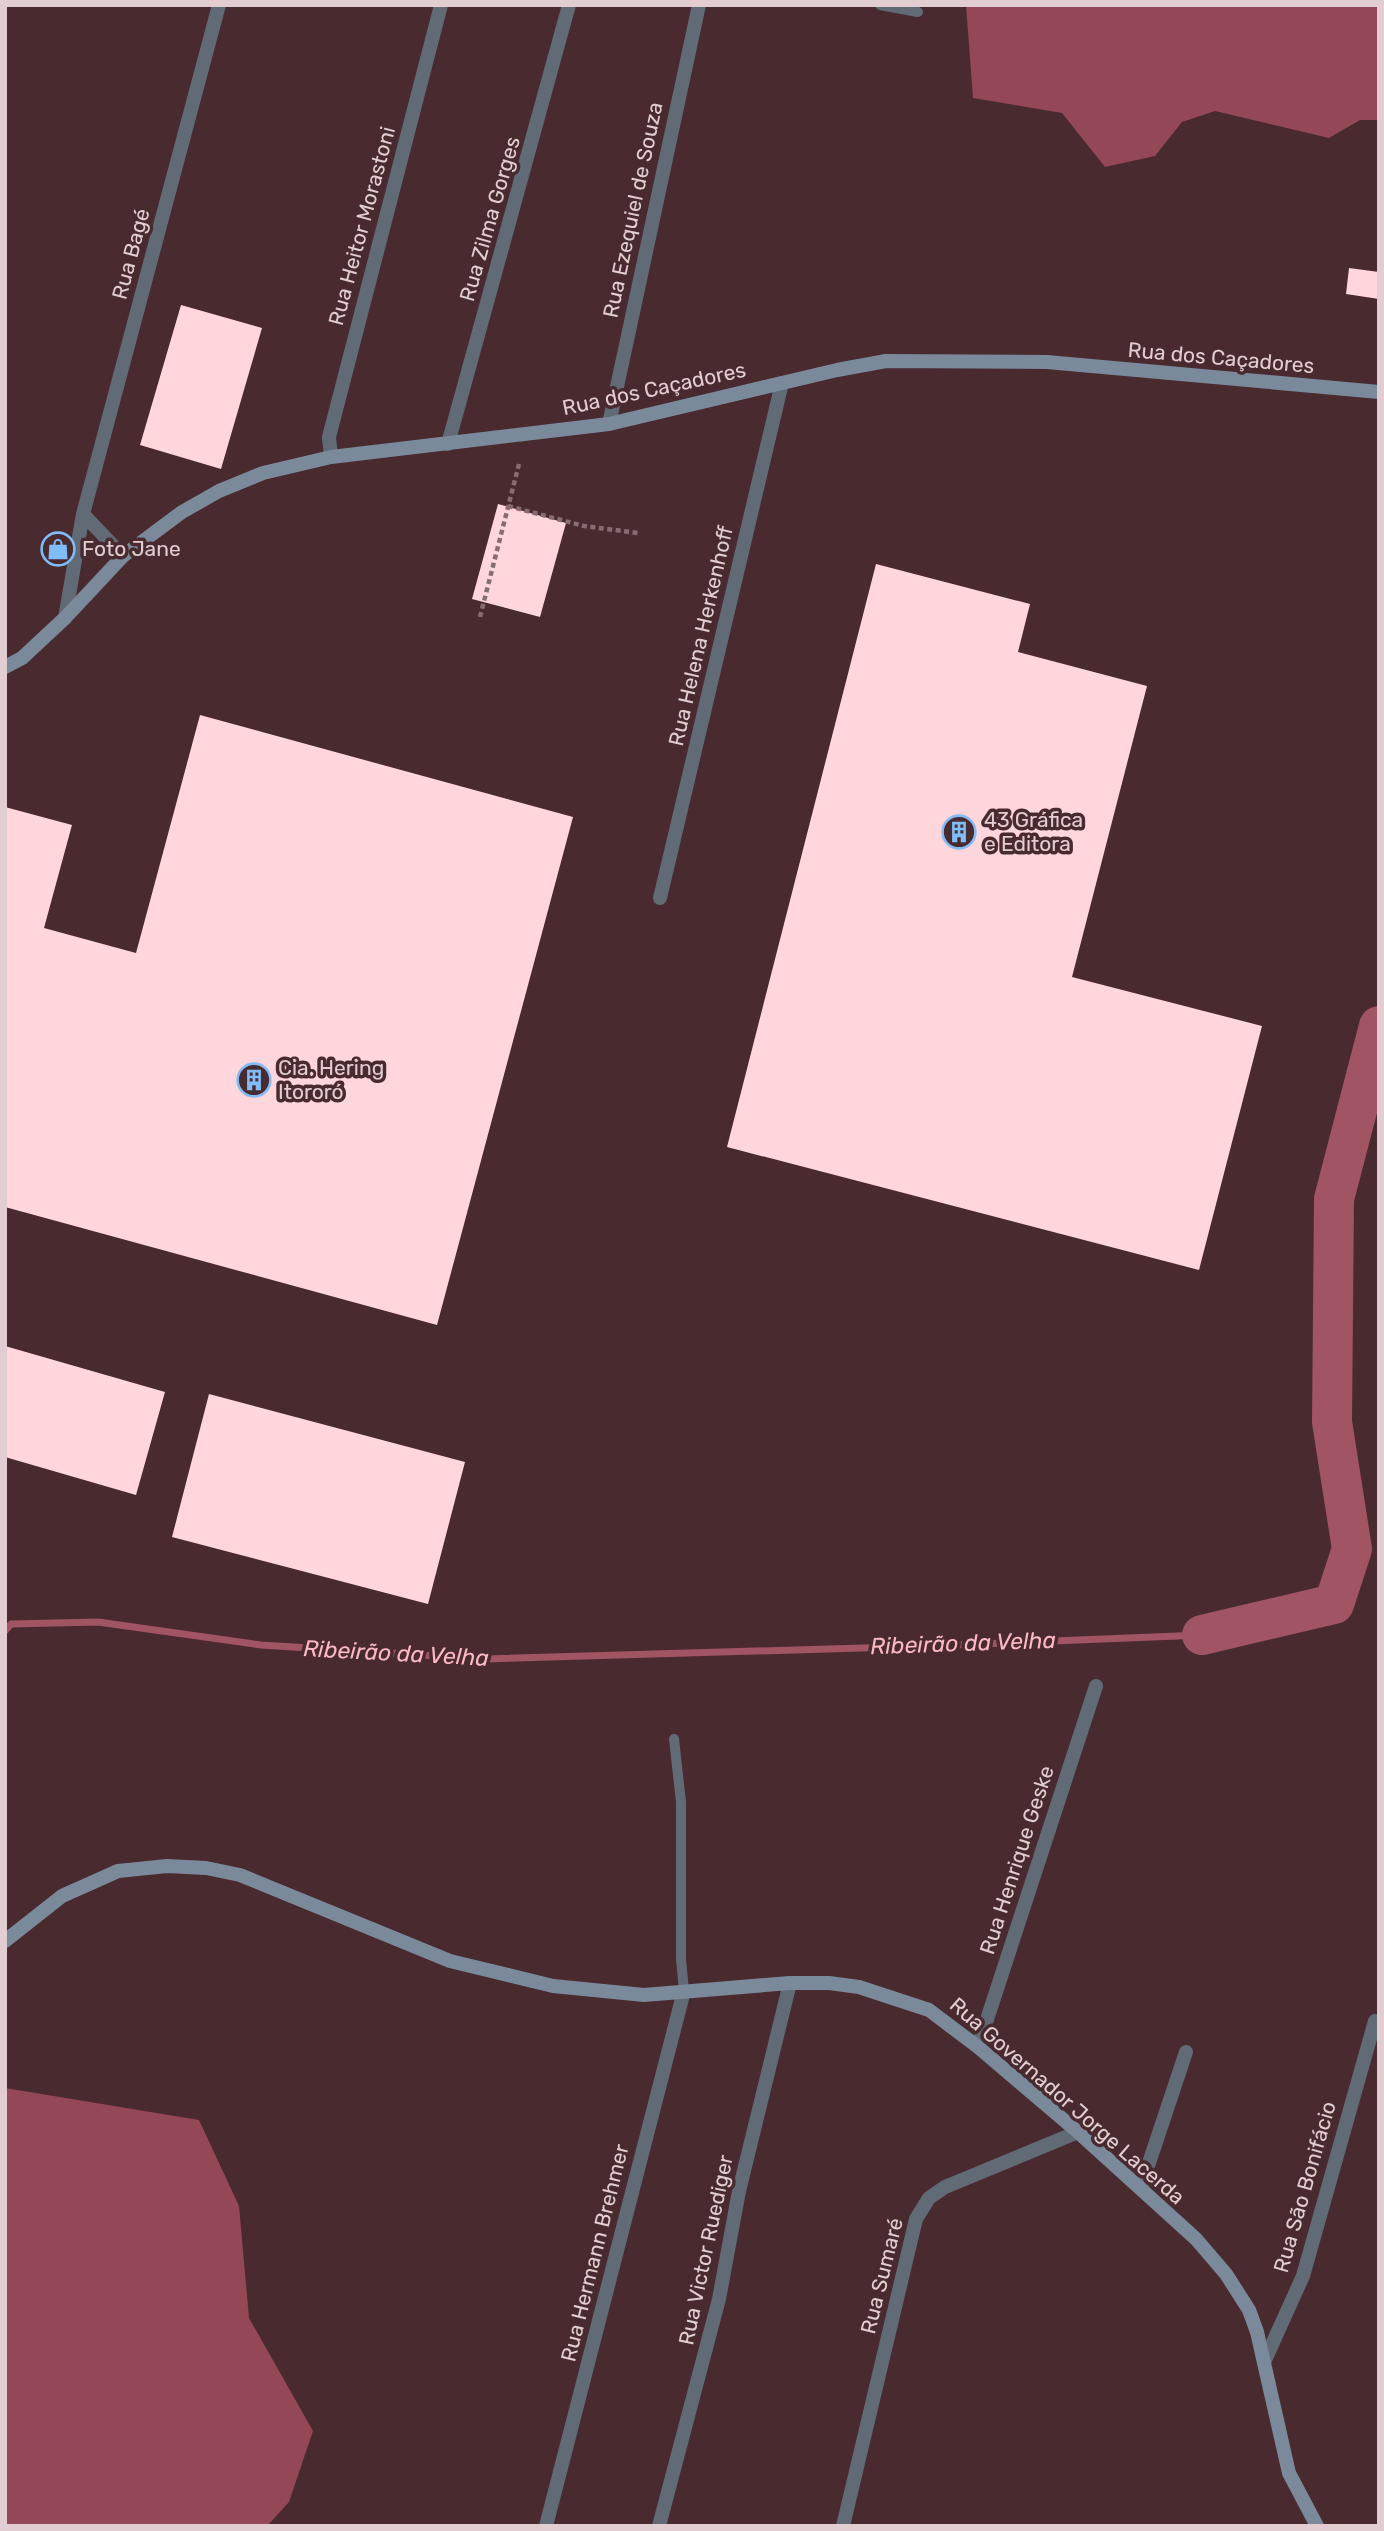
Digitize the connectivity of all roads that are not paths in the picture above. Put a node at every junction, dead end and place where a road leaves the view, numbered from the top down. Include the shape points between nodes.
1 (219, 5) edge
2 (441, 5) edge
3 (569, 5) edge
4 (699, 5) edge
5 (880, 5) edge
6 (918, 12) dead end
7 (782, 383) junction
8 (1379, 392) edge
9 (609, 424) junction
10 (448, 444) junction
11 (331, 457) junction
12 (83, 514) junction
13 (123, 556) junction
14 (65, 618) junction
15 (5, 667) edge
16 (660, 898) dead end
17 (1096, 1686) dead end
18 (674, 1738) dead end
19 (5, 1941) edge
20 (789, 1983) junction
21 (684, 1991) junction
22 (1375, 2021) dead end
23 (978, 2047) junction
24 (1186, 2052) dead end
25 (1078, 2132) junction
26 (1141, 2187) junction
27 (1265, 2360) junction
28 (546, 2526) edge
29 (659, 2526) edge
30 (843, 2526) edge
31 (1317, 2526) edge

1 - 12 street, Rua Bagé
2 - 11 street, Rua Heitor Morastoni via 329,438
3 - 10 street, Rua Zilma Gorges
4 - 9 street, Rua Ezequiel de Souza
5 - 6 lane
7 - 8 main road, Rua dos Caçadores via 886,361 997,361
7 - 9 main road, Rua dos Caçadores
7 - 16 street, Rua Helena Herkenhoff
9 - 10 main road, Rua dos Caçadores
10 - 11 main road, Rua dos Caçadores
11 - 13 main road, Rua dos Caçadores via 263,473 219,491
12 - 13 street
12 - 14 street, Rua Bagé
13 - 14 main road, Rua dos Caçadores
14 - 15 main road, Rua dos Caçadores via 22,658
17 - 23 street, Rua Henrique Geske
18 - 21 lane via 681,1802
19 - 21 main road, Rua Governador Jorge Lacerda via 62,1896 118,1871 206,1868 240,1875 450,1961 553,1986 644,1995
20 - 21 main road, Rua Governador Jorge Lacerda
20 - 23 main road, Rua Governador Jorge Lacerda via 830,1983 896,1997 929,2010
20 - 29 street, Rua Victor Ruediger via 739,2192 719,2299
21 - 28 street, Rua Hermann Brehmer
22 - 27 street, Rua São Bonifácio via 1303,2276
23 - 25 main road, Rua Governador Jorge Lacerda
24 - 26 street
25 - 26 main road, Rua Governador Jorge Lacerda
25 - 30 street, Rua Sumaré via 945,2187 929,2198 916,2218
26 - 27 main road, Rua Governador Jorge Lacerda via 1226,2274 1249,2310
27 - 31 main road, Rua Governador Jorge Lacerda via 1289,2473

